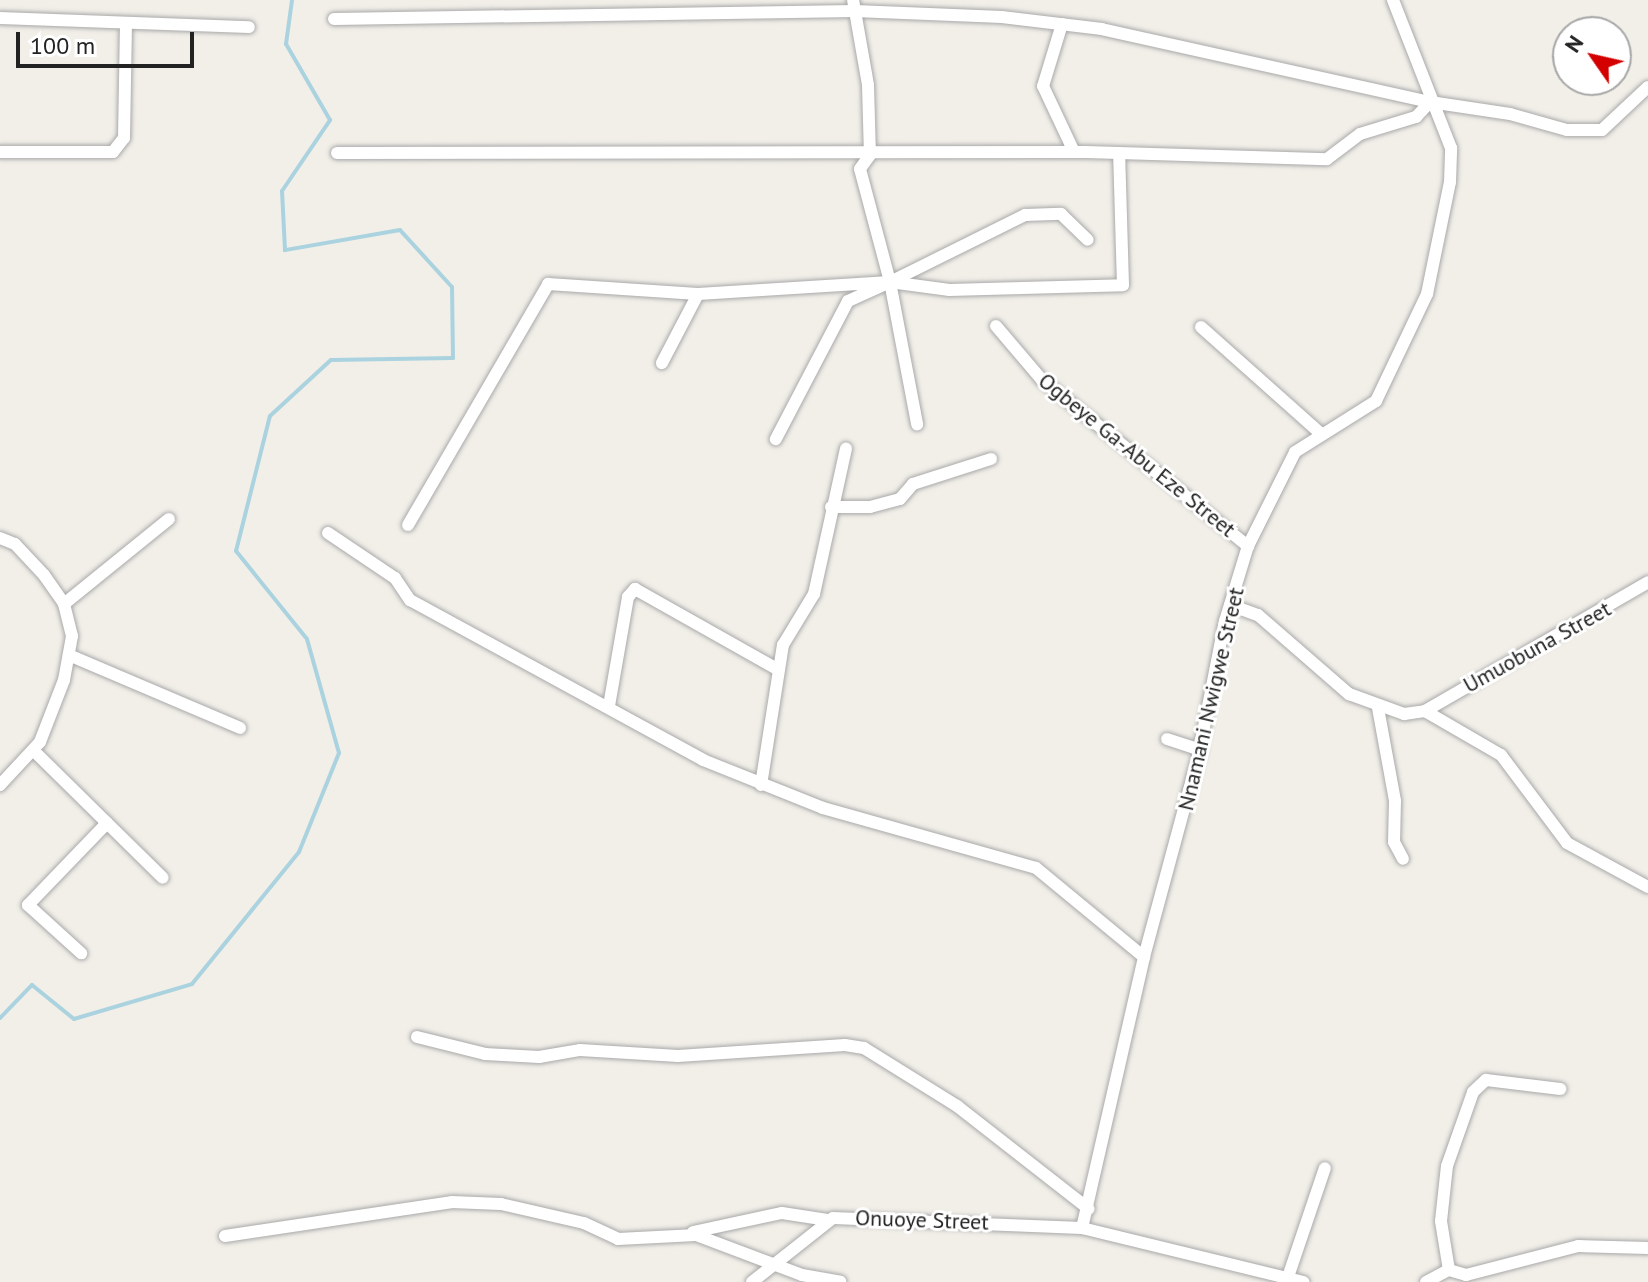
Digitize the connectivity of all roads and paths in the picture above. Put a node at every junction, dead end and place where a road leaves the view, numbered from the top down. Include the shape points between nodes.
1 (1393, 0) edge
2 (854, 6) edge
3 (0, 18) edge
4 (334, 19) dead end
5 (1062, 24) junction
6 (126, 25) junction
7 (249, 27) dead end
8 (1648, 87) edge
9 (1430, 102) junction
10 (0, 152) edge
11 (1074, 152) junction
12 (337, 153) dead end
13 (1119, 153) junction
14 (870, 155) junction
15 (1088, 240) dead end
16 (890, 282) junction
17 (698, 294) junction
18 (996, 326) dead end
19 (1201, 327) dead end
20 (662, 363) dead end
21 (917, 424) dead end
22 (1321, 434) junction
23 (776, 439) dead end
24 (846, 448) dead end
25 (991, 459) dead end
26 (831, 507) junction
27 (169, 519) dead end
28 (408, 525) dead end
29 (328, 533) dead end
30 (0, 538) edge
31 (1248, 546) junction
32 (1648, 582) edge
33 (64, 604) junction
34 (1230, 605) junction
35 (69, 655) junction
36 (777, 669) junction
37 (609, 706) junction
38 (1378, 708) junction
39 (1425, 711) junction
40 (240, 728) dead end
41 (1167, 739) dead end
42 (33, 750) junction
43 (1200, 750) junction
44 (0, 785) edge
45 (761, 785) junction
46 (107, 823) junction
47 (1403, 859) dead end
48 (163, 878) dead end
49 (1648, 887) edge
50 (81, 953) dead end
51 (1144, 957) junction
52 (417, 1037) dead end
53 (1560, 1089) dead end
54 (1325, 1168) dead end
55 (1089, 1209) junction
56 (827, 1220) junction
57 (1082, 1228) junction
58 (225, 1236) dead end
59 (671, 1237) junction
60 (1648, 1248) edge
61 (777, 1263) junction
62 (1449, 1270) junction
63 (1264, 1278) edge
64 (1287, 1280) junction
65 (752, 1282) edge
66 (840, 1282) edge
67 (1303, 1282) edge
68 (1426, 1282) edge

1 - 9 street, Nnamani Nwigwe Street
2 - 4 street
2 - 5 street
2 - 14 street via 868,85
3 - 6 street
5 - 9 street
5 - 11 street via 1043,86
6 - 7 street
6 - 10 street via 124,138 113,152
8 - 9 street via 1602,130 1567,130 1510,114
9 - 13 street via 1416,117 1360,134 1327,159
9 - 22 street, Nnamani Nwigwe Street via 1451,148 1450,182 1427,294 1376,401
11 - 13 street
11 - 14 street
12 - 14 street
13 - 16 street via 1123,285 949,290
14 - 16 street via 860,169
15 - 16 street via 1061,214 1025,215
16 - 17 street
16 - 21 street
16 - 23 street via 848,301
17 - 20 street
17 - 28 street via 548,284
18 - 31 street, Ogbeye Ga-Abu Eze Street via 1042,380
19 - 22 street
22 - 31 street, Nnamani Nwigwe Street via 1285,467
24 - 26 street
25 - 26 street via 913,484 900,499 870,507
26 - 36 street via 814,594 807,611 787,631
27 - 33 street
29 - 37 street via 395,578 410,600
30 - 33 street via 26,556
31 - 34 street, Nnamani Nwigwe Street
32 - 39 street, Umuobuna Street
33 - 35 street via 72,636
34 - 38 street via 1258,615 1327,679
34 - 43 street, Nnamani Nwigwe Street
35 - 40 street
35 - 42 street via 52,716
36 - 37 street via 635,589 628,597
36 - 45 street via 775,717
37 - 45 street via 703,760
38 - 39 street via 1404,714
38 - 47 street via 1395,801 1394,842
39 - 49 street via 1511,763 1567,843
41 - 43 street
42 - 44 street
42 - 46 street
43 - 51 street, Nnamani Nwigwe Street
45 - 51 street via 1036,868
46 - 48 street
46 - 50 street via 28,905
51 - 55 street, Nnamani Nwigwe Street
52 - 55 street via 485,1054 539,1057 580,1050 678,1056 864,1048 957,1106
53 - 62 street via 1486,1080 1473,1092 1447,1166 1441,1221
54 - 64 street
55 - 57 street, Nnamani Nwigwe Street
56 - 57 street, Onuoye Street
56 - 59 street via 782,1213
56 - 61 street, Onuoye Street
57 - 63 street, Onuoye Street via 1126,1235
58 - 59 street via 452,1202 501,1204 584,1223 618,1239
59 - 61 street via 696,1235
60 - 62 street via 1578,1246 1466,1275
61 - 65 street, Onuoye Street
61 - 66 street via 802,1275
62 - 68 street
63 - 64 street, Onuoye Street
64 - 67 street, Onuoye Street

